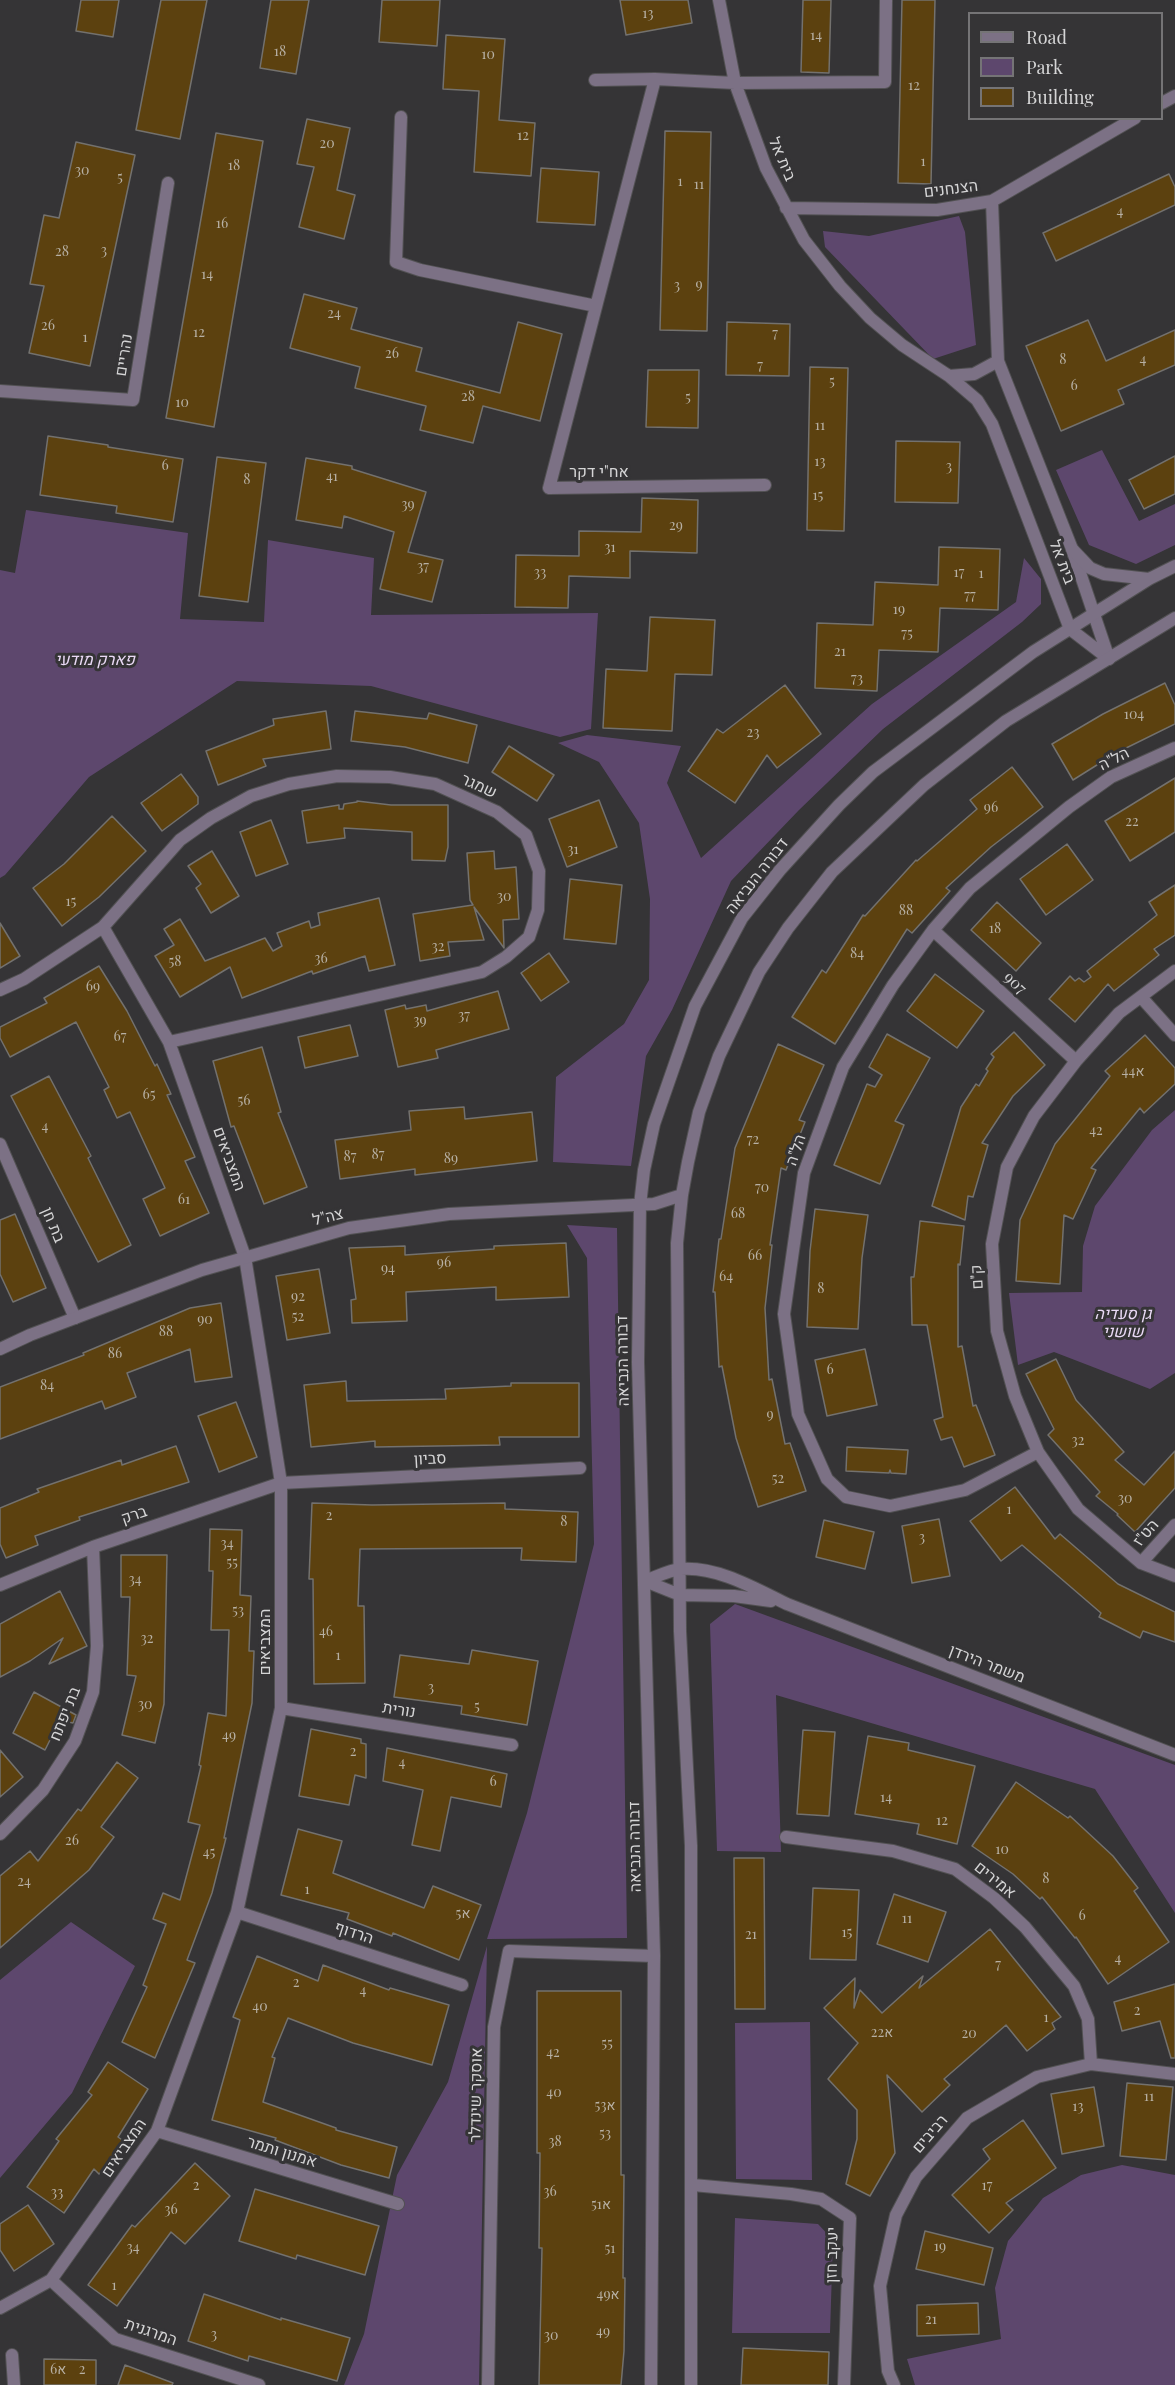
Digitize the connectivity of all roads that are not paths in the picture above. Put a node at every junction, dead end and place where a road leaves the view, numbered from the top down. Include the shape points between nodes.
1 (719, 0) edge
2 (886, 0) edge
3 (655, 79) junction
4 (595, 80) dead end
5 (735, 82) junction
6 (401, 117) dead end
7 (1132, 120) edge
8 (168, 183) dead end
9 (992, 201) junction
10 (786, 208) junction
11 (596, 306) junction
12 (998, 361) junction
13 (949, 376) junction
14 (0, 391) edge
15 (765, 485) dead end
16 (1072, 549) junction
17 (1175, 566) edge
18 (1149, 579) junction
19 (1095, 615) junction
20 (1175, 618) edge
21 (1070, 629) junction
22 (1109, 659) junction
23 (1175, 748) edge
24 (103, 927) junction
25 (933, 930) junction
26 (1175, 971) edge
27 (0, 990) edge
28 (1141, 997) junction
29 (1175, 1035) edge
30 (169, 1042) junction
31 (1076, 1061) junction
32 (0, 1144) edge
33 (682, 1195) junction
34 (640, 1205) junction
35 (245, 1257) junction
36 (75, 1318) junction
37 (0, 1349) edge
38 (1038, 1452) junction
39 (580, 1468) dead end
40 (281, 1483) junction
41 (1175, 1525) edge
42 (93, 1547) junction
43 (1142, 1563) junction
44 (680, 1569) junction
45 (1175, 1576) edge
46 (645, 1581) junction
47 (0, 1585) edge
48 (680, 1595) junction
49 (787, 1604) junction
50 (281, 1707) junction
51 (512, 1745) dead end
52 (1175, 1755) edge
53 (0, 1834) edge
54 (786, 1837) dead end
55 (237, 1912) junction
56 (654, 1956) junction
57 (462, 1985) dead end
58 (1091, 2064) junction
59 (1175, 2074) edge
60 (157, 2131) junction
61 (693, 2185) junction
62 (398, 2204) dead end
63 (51, 2280) junction
64 (0, 2307) edge
65 (12, 2355) dead end
66 (14, 2385) edge
67 (259, 2385) edge
68 (488, 2385) edge
69 (651, 2385) edge
70 (691, 2385) edge
71 (844, 2385) edge
72 (894, 2385) edge

1 - 5 street, בית אל
2 - 5 street via 885,82
3 - 4 street
3 - 5 street
3 - 11 street, אח"י דקר
5 - 10 street, בית אל via 766,168
6 - 11 street via 396,262
7 - 9 street, הצנחנים
8 - 14 street, נהריים via 133,400
9 - 10 street, הצנחנים via 937,210
9 - 12 street, בית אל
10 - 13 street, בית אל via 804,240 870,318
11 - 15 street, אח"י דקר via 549,488
12 - 13 street via 974,374
12 - 16 street, בית אל
13 - 21 street, בית אל via 977,400 992,424
16 - 18 street via 1090,568 1104,574
16 - 19 street, בית אל
17 - 18 street, דבורה הנביאה
18 - 19 street, דבורה הנביאה
19 - 21 street, דבורה הנביאה
19 - 22 street, בית אל
20 - 22 street
21 - 22 street
21 - 34 street, דבורה הנביאה via 1033,652 873,772 780,870 742,918 695,1006 654,1124
22 - 33 street via 1006,721 924,785 832,872 759,972 719,1056 699,1112
23 - 25 street, הל"ה via 1111,777 1069,807 970,888
24 - 27 street, שמגר via 24,979
24 - 30 street, המצביאים
24 - 30 street, שמגר via 180,840 251,796 289,784 337,776 390,777 435,784 497,812 526,835 539,871 537,910 529,937 482,972
25 - 31 street, 907
25 - 38 street, הל"ה via 893,985 843,1067 804,1173 784,1314 798,1414 827,1479 846,1497 890,1506 965,1490
26 - 28 street, ק"ם
28 - 29 street
28 - 31 street, ק"ם via 1119,1012
30 - 35 street, המצביאים
31 - 38 street, ק"ם via 1034,1116 1007,1167 992,1244 997,1331 1015,1396
32 - 36 street, בת חן
33 - 34 street, צה"ל
33 - 44 street via 677,1243
34 - 35 street, צה"ל via 448,1214 349,1228
34 - 46 street, דבורה הנביאה via 638,1362
35 - 36 street, צה"ל
35 - 40 street, המצביאים
36 - 37 street, צה"ל
38 - 43 street, ק"ם via 1078,1509
39 - 40 street, סביון
40 - 42 street, ברק
40 - 50 street, המצביאים
41 - 43 street, הט"ז
42 - 47 street, ברק
42 - 53 street, בת יפתח via 97,1646 93,1692 75,1741 43,1790
43 - 45 street, ק"ם
44 - 46 street, משמר הירדן
44 - 48 street
44 - 49 street, משמר הירדן via 727,1577
46 - 48 street, משמר הירדן
46 - 56 street, דבורה הנביאה
48 - 49 street, משמר הירדן via 762,1598
48 - 61 street via 691,1846
49 - 52 street, משמר הירדן
50 - 51 street, נורית
50 - 55 street, המצביאים
54 - 58 street, אמירים via 892,1851 955,1869 1025,1927 1074,1986 1088,2019
55 - 57 street, הרדוף
55 - 60 street, המצביאים
56 - 68 street, אוסקר שינדלר via 509,1951 494,2027
56 - 69 street, דבורה הנביאה
58 - 59 street, רביבים
58 - 72 street, רביבים via 1037,2077 967,2118 916,2177 897,2215 880,2286 888,2371
60 - 62 street, אמנון ותמר
60 - 63 street, המצביאים
61 - 70 street
61 - 71 street, יעקב חזן via 821,2199 850,2218
63 - 64 street, המצביאים
63 - 67 street, המרגנית via 115,2339
65 - 66 street

